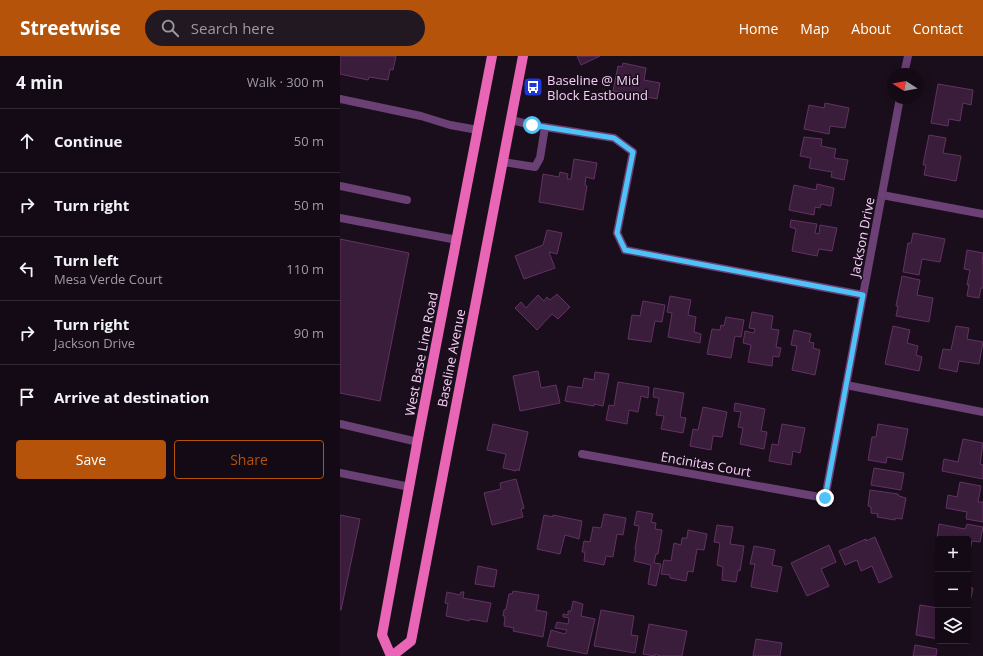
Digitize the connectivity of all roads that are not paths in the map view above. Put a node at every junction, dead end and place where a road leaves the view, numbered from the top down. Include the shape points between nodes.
1 (492, 56) edge
2 (523, 56) edge
3 (908, 56) edge
4 (905, 68) edge
5 (340, 99) edge
6 (899, 104) edge
7 (511, 120) junction
8 (545, 127) junction
9 (478, 130) junction
10 (503, 162) junction
11 (340, 186) edge
12 (882, 195) junction
13 (407, 200) dead end
14 (983, 214) edge
15 (340, 218) edge
16 (457, 240) junction
17 (863, 295) junction
18 (846, 385) junction
19 (983, 412) edge
20 (340, 424) edge
21 (418, 442) junction
22 (582, 454) dead end
23 (340, 473) edge
24 (410, 487) junction
25 (825, 498) joint
26 (391, 656) edge

1 - 9 main road, West Base Line Road
2 - 7 main road, Baseline Avenue
3 - 4 street
5 - 9 street
6 - 12 street, Jackson Drive
7 - 8 street
7 - 10 main road, Baseline Avenue
8 - 10 street via 540,158 535,167
8 - 17 street via 614,138 633,152 617,233 625,250
9 - 16 main road, West Base Line Road
10 - 26 main road, Baseline Avenue via 411,641
11 - 13 street
12 - 14 street
12 - 17 street, Jackson Drive
15 - 16 street
16 - 21 main road, West Base Line Road
17 - 18 street, Jackson Drive
18 - 19 street
18 - 25 street, Jackson Drive
20 - 21 street
21 - 24 main road, West Base Line Road
22 - 25 street, Encinitas Court
23 - 24 street
24 - 26 main road, West Base Line Road via 382,635

